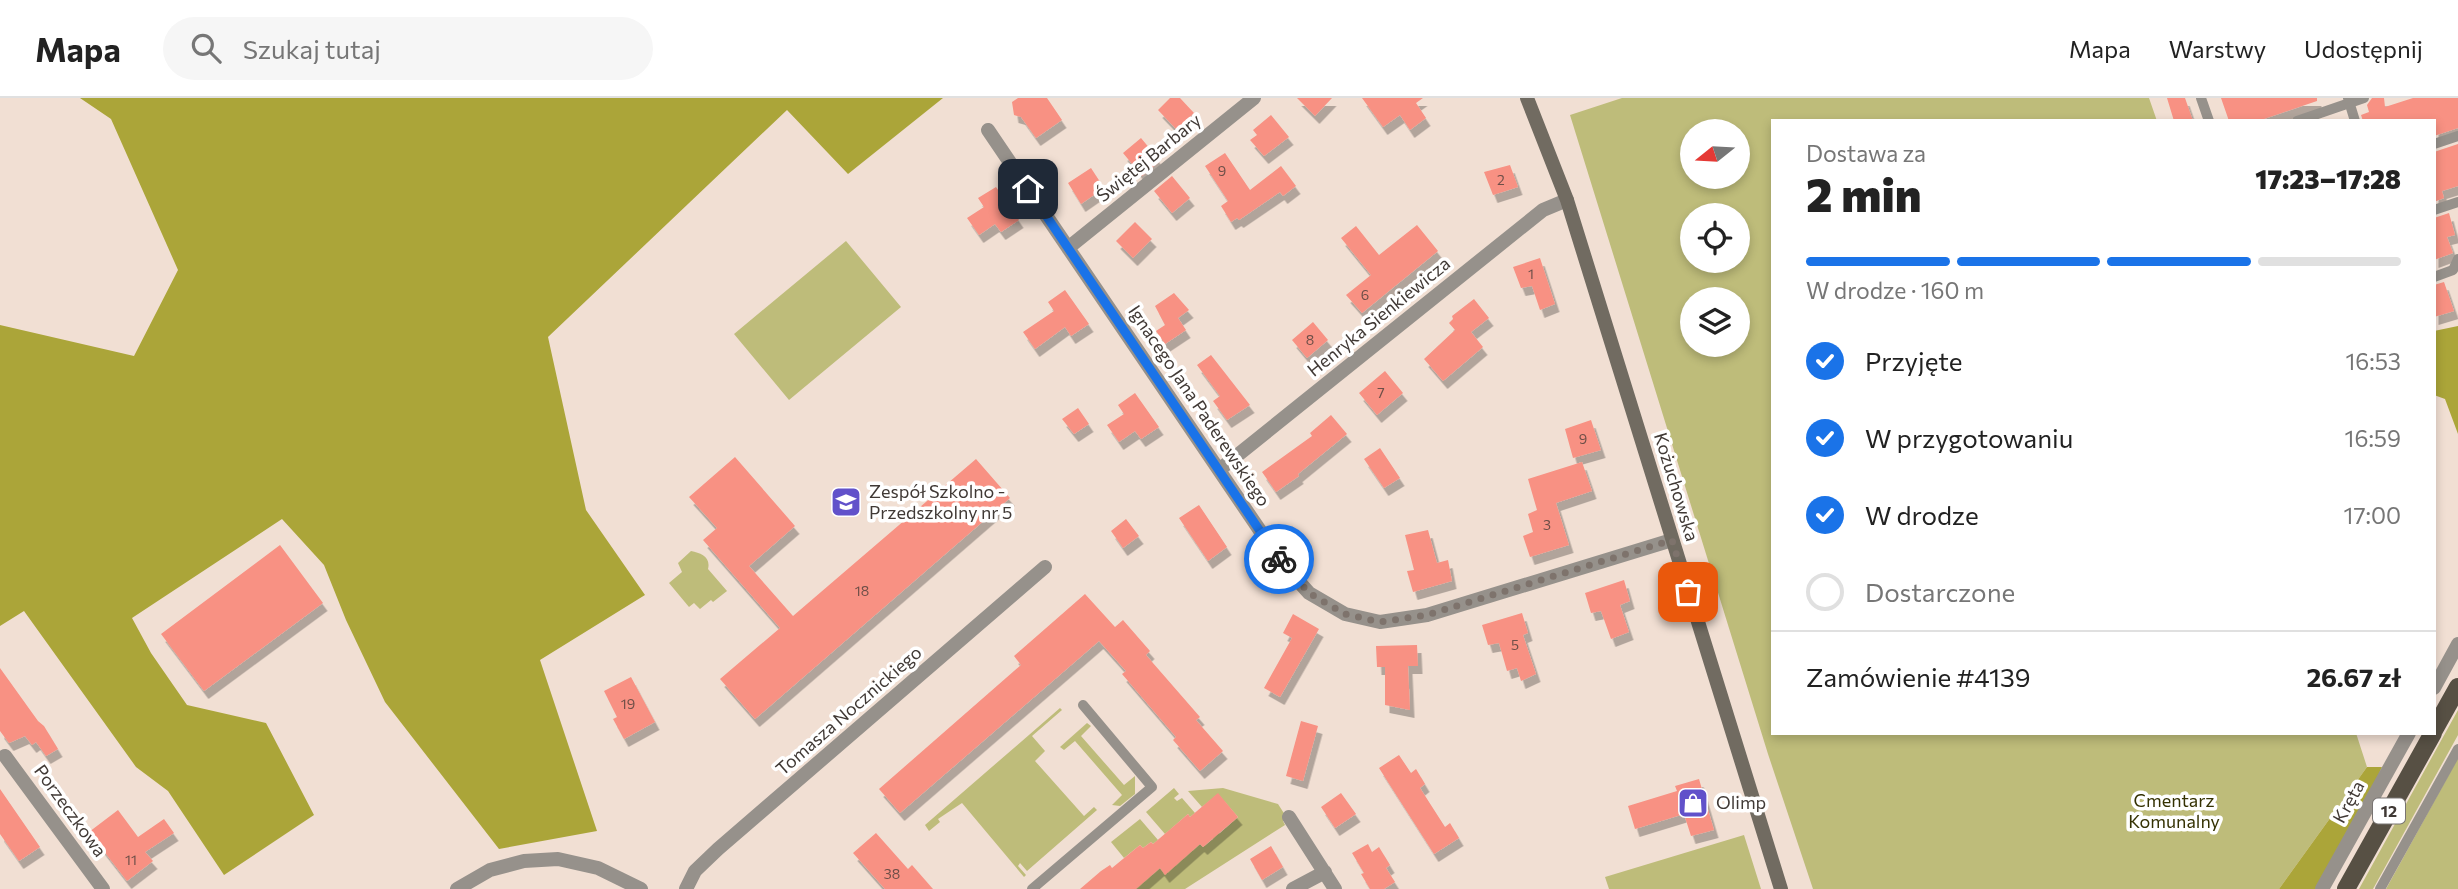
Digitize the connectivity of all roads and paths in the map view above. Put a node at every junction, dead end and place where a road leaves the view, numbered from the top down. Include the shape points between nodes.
1 (1254, 98) edge
2 (1527, 98) edge
3 (2201, 98) edge
4 (2364, 98) edge
5 (2349, 101) edge
6 (2208, 119) edge
7 (2302, 119) edge
8 (2354, 119) edge
9 (988, 130) dead end
10 (2458, 136) edge
11 (2436, 143) edge
12 (1567, 200) junction
13 (2458, 202) edge
14 (2436, 209) edge
15 (1069, 248) junction
16 (2458, 259) edge
17 (2436, 275) edge
18 (1219, 470) junction
19 (1672, 540) junction
20 (1045, 567) dead end
21 (2458, 644) edge
22 (2436, 684) edge
23 (2458, 687) edge
24 (1083, 705) dead end
25 (2436, 727) edge
26 (2408, 735) edge
27 (2431, 735) edge
28 (2458, 749) edge
29 (5, 756) dead end
30 (1289, 817) dead end
31 (1325, 872) junction
32 (103, 889) edge
33 (457, 889) edge
34 (641, 889) edge
35 (686, 889) edge
36 (1032, 889) edge
37 (1293, 889) edge
38 (1335, 889) edge
39 (1781, 889) edge
40 (2322, 889) edge
41 (2346, 889) edge
42 (2380, 889) edge

1 - 15 street, Świętej Barbary
2 - 12 main road, Kożuchowska
3 - 6 lane
4 - 5 lane
5 - 7 lane
5 - 8 lane
9 - 15 street, Ignacego Jana Paderewskiego
10 - 11 lane
12 - 18 street, Henryka Sienkiewicza via 1543,210
12 - 19 main road, Kożuchowska
13 - 14 lane
15 - 18 street, Ignacego Jana Paderewskiego
16 - 17 lane via 2453,270
18 - 19 street, Ignacego Jana Paderewskiego via 1282,563 1309,593 1345,614 1380,622 1427,615
19 - 39 main road, Kożuchowska
20 - 35 street, Tomasza Nocznickiego via 718,849 695,871
21 - 22 street
23 - 25 main road, 12
24 - 36 lane via 1152,787
26 - 40 street, Kręta
27 - 41 main road, 12
28 - 42 lane
29 - 32 street, Porzeczkowa
30 - 31 street
31 - 37 street
31 - 38 street
33 - 34 street via 490,870 558,859 598,868

